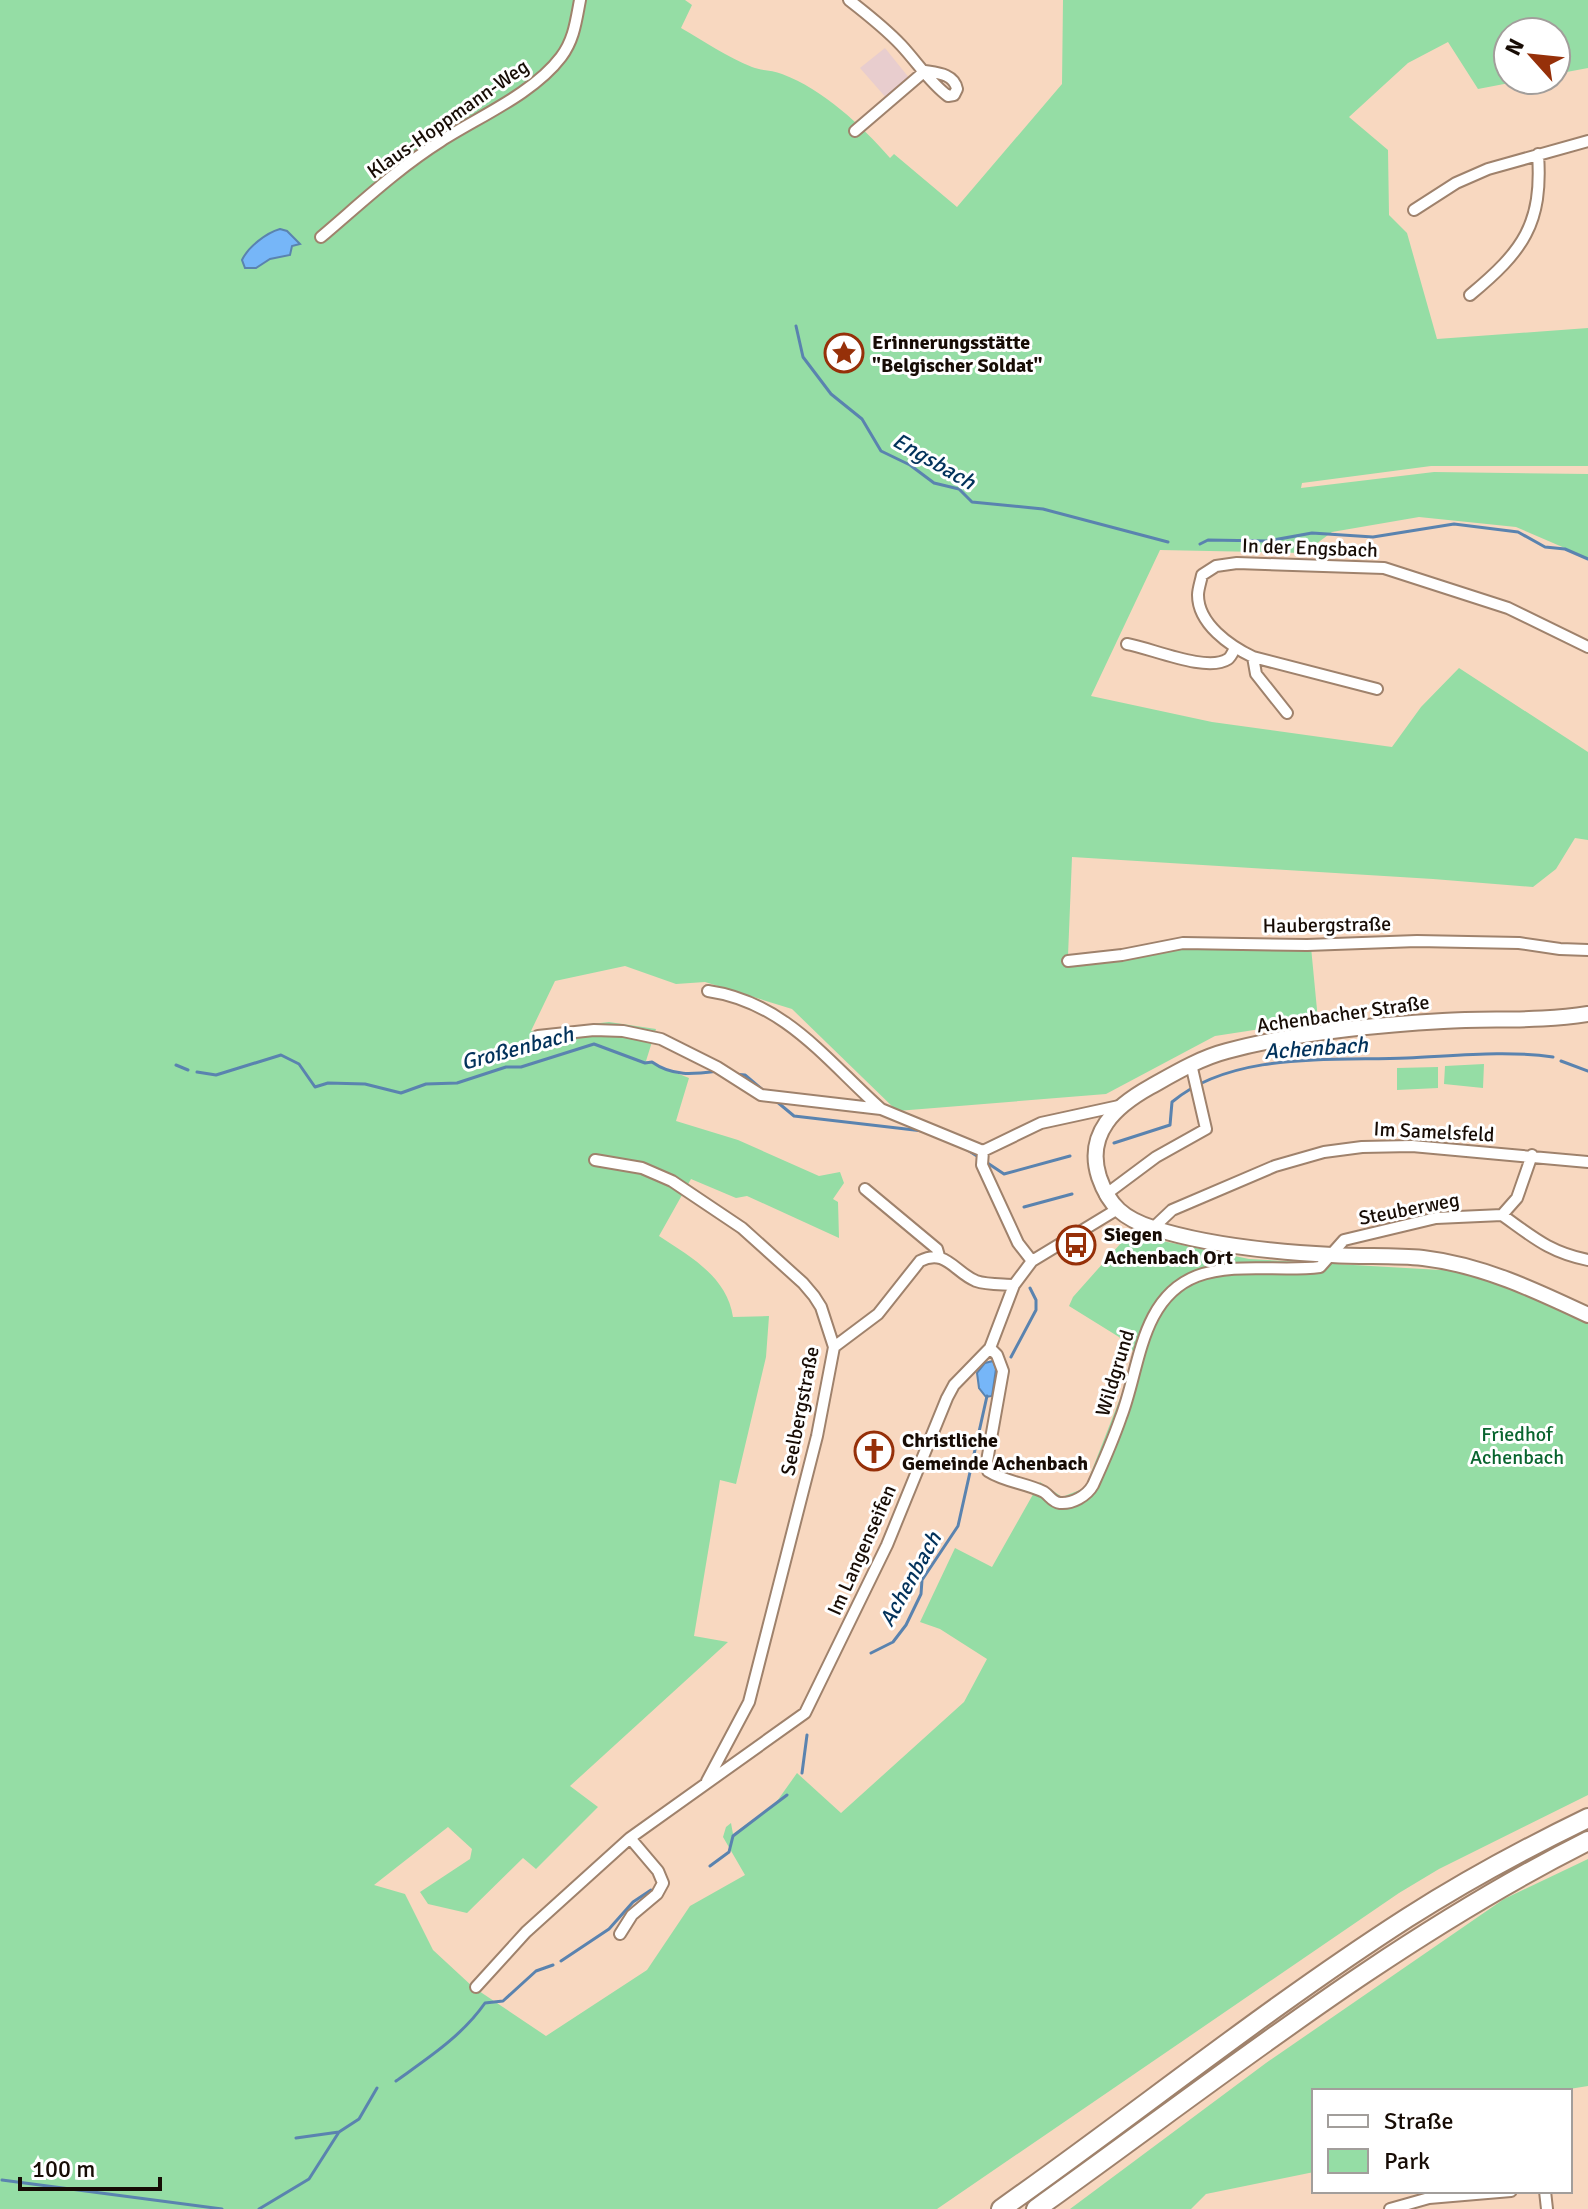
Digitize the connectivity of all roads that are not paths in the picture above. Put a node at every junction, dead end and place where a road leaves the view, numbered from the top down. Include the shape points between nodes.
1 (580, 0) edge
2 (849, 0) edge
3 (855, 131) dead end
4 (1588, 141) edge
5 (1538, 154) junction
6 (1414, 210) dead end
7 (321, 237) dead end
8 (1470, 295) dead end
9 (1127, 644) dead end
10 (1588, 647) edge
11 (1235, 648) junction
12 (1253, 657) junction
13 (1377, 689) dead end
14 (1287, 713) dead end
15 (1588, 950) edge
16 (1068, 961) dead end
17 (708, 991) dead end
18 (1588, 1014) edge
19 (538, 1036) dead end
20 (1191, 1064) junction
21 (1119, 1106) junction
22 (881, 1109) junction
23 (983, 1151) junction
24 (1532, 1155) junction
25 (595, 1160) dead end
26 (1588, 1162) edge
27 (865, 1189) dead end
28 (1105, 1195) junction
29 (1116, 1210) junction
30 (1502, 1215) junction
31 (1153, 1228) junction
32 (1332, 1255) junction
33 (939, 1256) junction
34 (1588, 1260) edge
35 (1032, 1261) junction
36 (1014, 1285) junction
37 (1588, 1315) edge
38 (834, 1347) junction
39 (990, 1348) junction
40 (706, 1784) junction
41 (1588, 1818) edge
42 (630, 1838) junction
43 (1588, 1841) edge
44 (620, 1934) dead end
45 (476, 1987) dead end
46 (1488, 2193) edge
47 (1001, 2209) edge
48 (1036, 2209) edge
49 (1390, 2209) edge

1 - 7 street, Klaus-Hoppmann-Weg via 574,33 548,70 439,142
2 - 3 street via 925,71
4 - 5 street
5 - 6 street via 1467,178
5 - 8 street via 1538,203 1526,236
9 - 11 street via 1210,663 1228,659
10 - 11 street, In der Engsbach via 1508,608 1384,568 1237,563 1202,575 1197,594 1202,612
11 - 12 street, In der Engsbach
12 - 13 street, In der Engsbach
12 - 14 street via 1256,674
15 - 16 street, Haubergstraße via 1432,941 1183,943
17 - 22 street via 772,1013 809,1038
18 - 20 main road, Achenbacher Straße via 1441,1021 1299,1036
19 - 22 street via 594,1030 639,1033 717,1067 761,1095
20 - 21 main road, Achenbacher Straße
20 - 28 street via 1206,1129
21 - 23 street via 1041,1123
21 - 28 main road via 1106,1121 1096,1152
22 - 23 street
23 - 35 street via 982,1165 1018,1243
24 - 26 street, Im Samelsfeld
24 - 30 street via 1517,1198
24 - 31 street, Im Samelsfeld via 1412,1146 1324,1152 1275,1166 1172,1210
25 - 38 street, Seelbergstraße via 642,1168 672,1181 742,1228 814,1296
27 - 33 street
28 - 29 main road
29 - 31 main road
29 - 35 street, Im Langenseifen
30 - 32 street, Steuberweg via 1436,1218 1344,1240
30 - 34 street via 1548,1249
31 - 32 main road via 1231,1244
32 - 37 main road via 1422,1258 1469,1266
32 - 39 street, Wildgrund via 1320,1267 1197,1276 1166,1296 1147,1328 1122,1416 1093,1485 1073,1501 1054,1501 1042,1491 988,1471 1003,1371
33 - 36 street via 977,1281
33 - 38 street via 920,1261 878,1314
35 - 36 street, Im Langenseifen
36 - 39 street, Im Langenseifen
38 - 40 street, Seelbergstraße via 817,1436 749,1702
39 - 40 street, Im Langenseifen via 947,1398 887,1545 805,1713
40 - 42 street, Im Langenseifen
41 - 47 highway via 1408,1917
42 - 44 street via 663,1883
42 - 45 street, Im Langenseifen via 526,1932
43 - 48 highway via 1484,1897 1355,1978
46 - 49 street via 1429,2198

